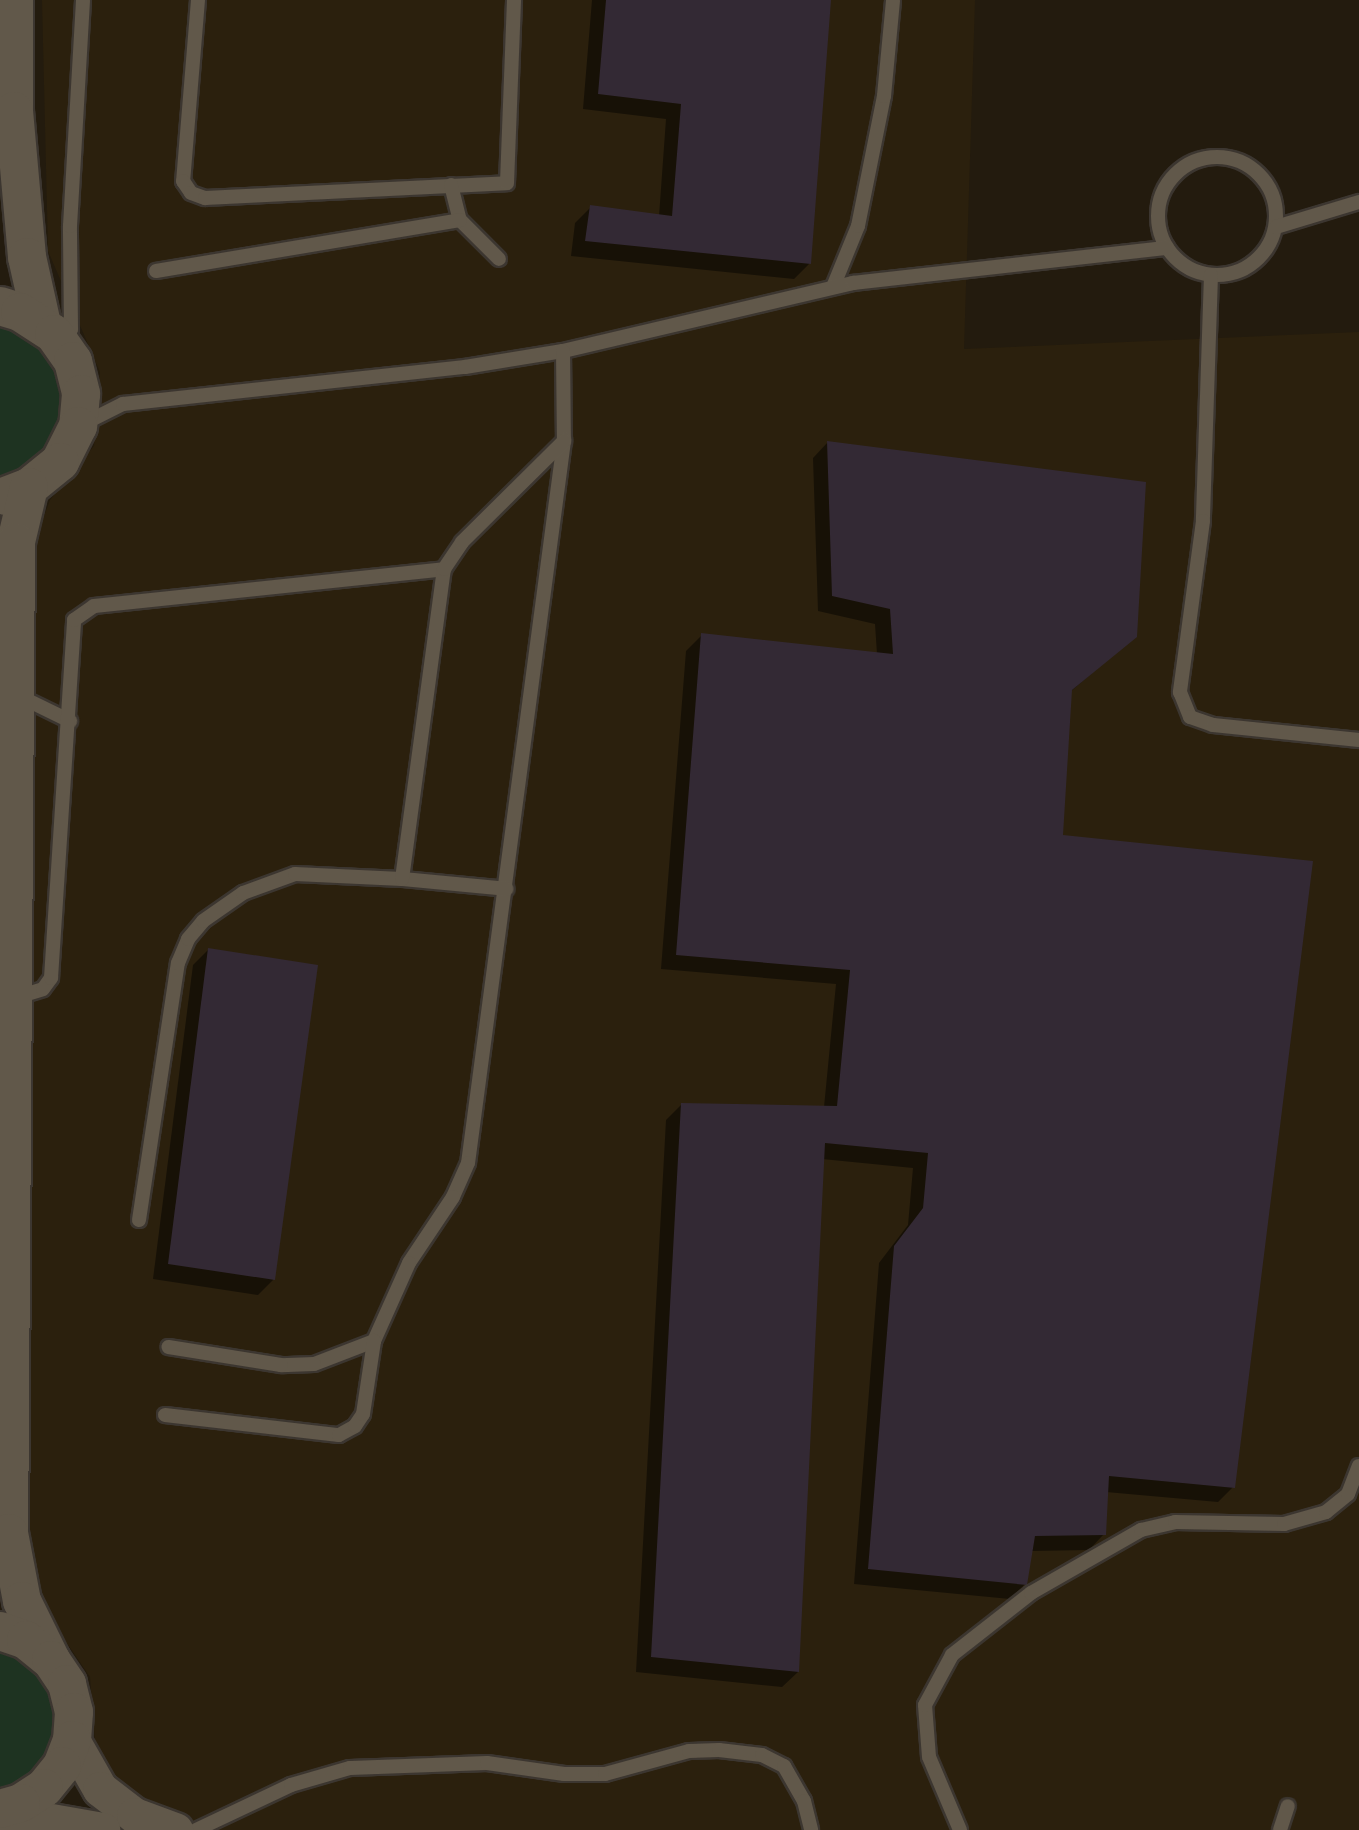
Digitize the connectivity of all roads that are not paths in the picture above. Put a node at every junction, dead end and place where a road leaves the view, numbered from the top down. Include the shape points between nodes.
1 (14, 0) edge
2 (83, 0) edge
3 (198, 0) edge
4 (514, 0) edge
5 (892, 0) edge
6 (451, 185) junction
7 (1359, 202) edge
8 (460, 220) junction
9 (1276, 227) junction
10 (1167, 248) junction
11 (499, 259) dead end
12 (156, 271) dead end
13 (1211, 275) junction
14 (833, 287) junction
15 (0, 306) edge
16 (59, 334) junction
17 (563, 351) junction
18 (123, 404) junction
19 (79, 410) junction
20 (564, 441) junction
21 (14, 492) edge
22 (444, 569) junction
23 (15, 694) junction
24 (70, 721) junction
25 (1359, 740) edge
26 (402, 880) junction
27 (508, 889) junction
28 (12, 998) junction
29 (139, 1220) dead end
30 (374, 1341) junction
31 (168, 1347) dead end
32 (165, 1415) dead end
33 (1359, 1466) edge
34 (0, 1631) edge
35 (51, 1660) junction
36 (72, 1740) junction
37 (1288, 1806) dead end
38 (0, 1811) edge
39 (102, 1830) edge
40 (175, 1830) edge
41 (196, 1830) edge
42 (811, 1830) edge
43 (960, 1830) edge
44 (1280, 1830) edge

1 - 16 main road via 16,138 27,257
2 - 16 lane
3 - 6 lane via 183,181 191,193 205,198 272,197
4 - 6 lane via 507,183
5 - 14 lane via 884,96 858,226
6 - 8 lane
7 - 9 lane
8 - 11 lane
8 - 12 lane
9 - 10 lane via 1273,192 1256,171 1233,158 1198,159 1169,181 1161,196 1157,214
9 - 13 lane via 1260,258 1246,268
10 - 13 lane via 1194,271
10 - 14 lane
13 - 25 lane via 1203,522 1180,692 1190,717 1213,725
14 - 17 lane
15 - 16 main road
16 - 19 main road
17 - 18 lane via 465,367
17 - 20 lane
18 - 19 lane
18 - 19 lane
19 - 21 main road via 60,462
20 - 22 lane via 461,542
20 - 27 lane
21 - 23 main road
22 - 24 lane via 94,606 74,620
22 - 26 lane
23 - 24 lane
23 - 28 main road
24 - 28 lane via 51,978 43,989
26 - 27 lane
26 - 29 lane via 295,874 243,893 203,921 188,939 178,963
27 - 30 lane via 467,1163 453,1197 409,1263
28 - 35 main road via 9,1533 22,1601
30 - 31 lane via 313,1364 281,1365
30 - 32 lane via 363,1414 340,1435
33 - 43 lane via 1348,1494 1326,1512 1284,1524 1175,1522 1141,1530 1031,1592 952,1654 925,1705 929,1757
34 - 35 main road via 26,1640
35 - 36 main road via 66,1684 74,1712
36 - 38 main road via 62,1766 44,1788
36 - 40 street via 100,1789 134,1815
37 - 44 lane
38 - 39 street
41 - 42 lane via 291,1785 350,1768 488,1763 564,1774 605,1774 689,1751 719,1750 762,1755 784,1766 804,1801

